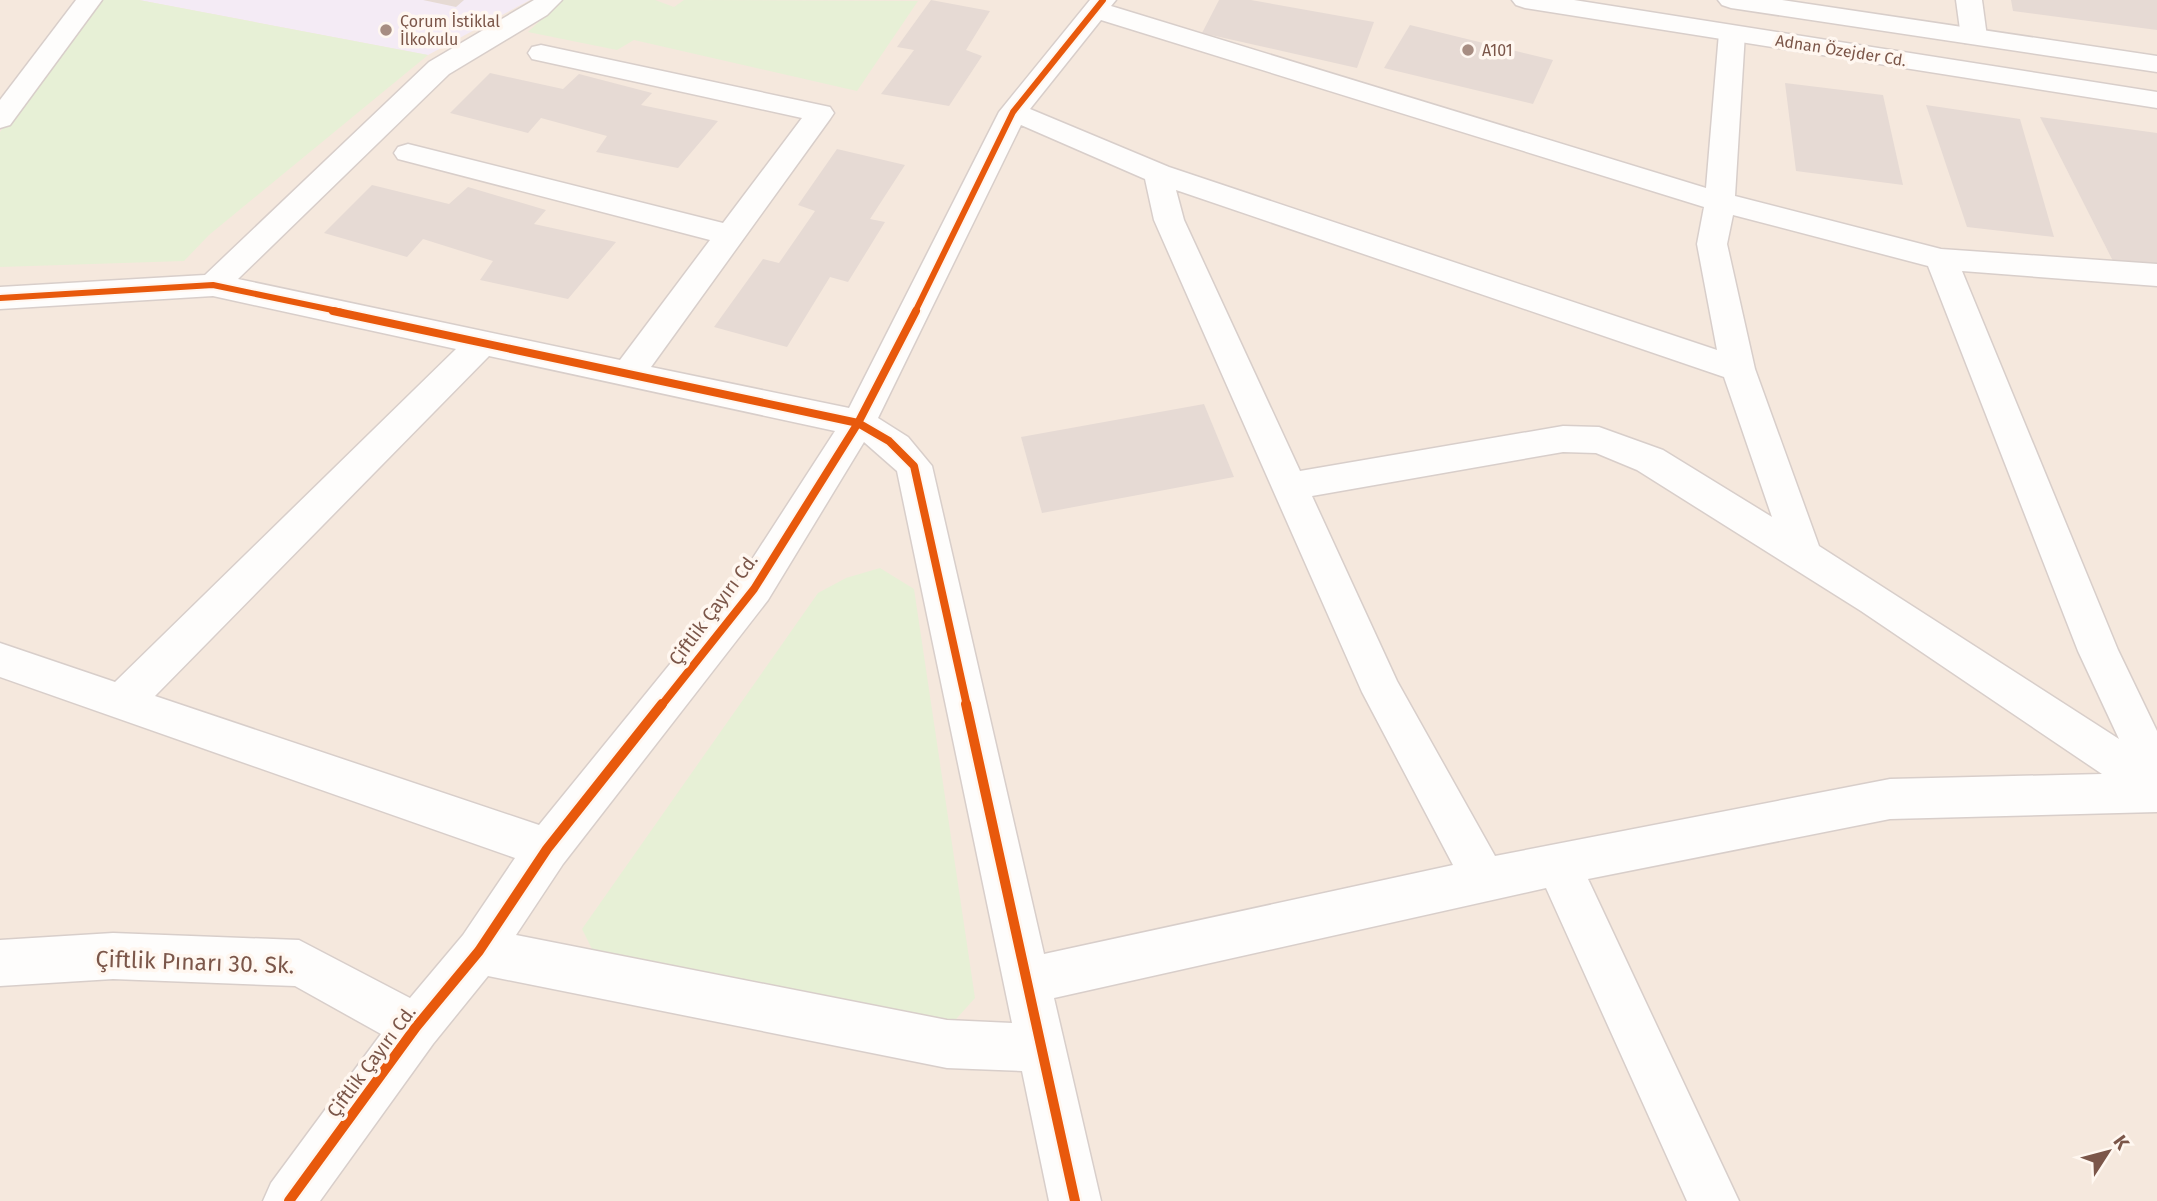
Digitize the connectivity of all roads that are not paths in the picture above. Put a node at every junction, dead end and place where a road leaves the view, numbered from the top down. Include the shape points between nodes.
1 (89, 0) edge
2 (549, 0) edge
3 (1525, 0) edge
4 (1731, 0) edge
5 (1969, 0) edge
6 (1099, 5) edge
7 (1732, 33) junction
8 (1974, 37) junction
9 (541, 53) dead end
10 (2157, 64) edge
11 (2157, 100) edge
12 (1013, 112) junction
13 (0, 119) edge
14 (408, 153) dead end
15 (1159, 174) junction
16 (1720, 202) junction
17 (730, 235) junction
18 (1941, 259) junction
19 (2157, 275) edge
20 (213, 285) junction
21 (0, 298) edge
22 (482, 343) junction
23 (1738, 369) junction
24 (628, 374) junction
25 (858, 423) junction
26 (1291, 486) junction
27 (1803, 554) junction
28 (0, 660) edge
29 (123, 701) junction
30 (2157, 775) edge
31 (2157, 787) edge
32 (2157, 792) edge
33 (547, 849) junction
34 (1558, 864) junction
35 (1484, 879) junction
36 (479, 951) junction
37 (0, 963) edge
38 (1027, 981) junction
39 (416, 1027) junction
40 (1043, 1048) junction
41 (289, 1201) edge
42 (1074, 1201) edge
43 (1713, 1201) edge

1 - 13 street
2 - 20 street via 439,68
3 - 7 street, Adnan Özejder Cd.
4 - 8 street, Adnan Özejder Cd.
5 - 8 street
6 - 12 street, Çiftlik Çayırı Cd.
6 - 16 street
7 - 11 street, Adnan Özejder Cd.
7 - 16 street
8 - 10 street, Adnan Özejder Cd.
9 - 17 street via 820,113
12 - 15 street
12 - 25 street, Çiftlik Çayırı Cd.
14 - 17 street
15 - 23 street
15 - 26 street via 1169,220
16 - 18 street
16 - 23 street via 1712,244
17 - 24 street
18 - 19 street
18 - 30 street via 2098,651
20 - 21 street
20 - 22 street
22 - 24 street
22 - 29 street
23 - 27 street
24 - 25 street
25 - 33 street, Çiftlik Çayırı Cd. via 754,589
25 - 38 street via 881,433 914,466
26 - 27 street via 1563,439 1599,440 1650,460
26 - 35 street via 1382,692
27 - 31 street
28 - 29 street
29 - 33 street
32 - 34 street via 1890,799
33 - 36 street, Çiftlik Çayırı Cd.
34 - 35 street
34 - 43 street
35 - 38 street
36 - 39 street, Çiftlik Çayırı Cd.
36 - 40 street via 947,1044
37 - 39 street, Çiftlik Pınarı 30. Sk. via 113,956 299,963
38 - 40 street
39 - 41 street, Çiftlik Çayırı Cd.
40 - 42 street

